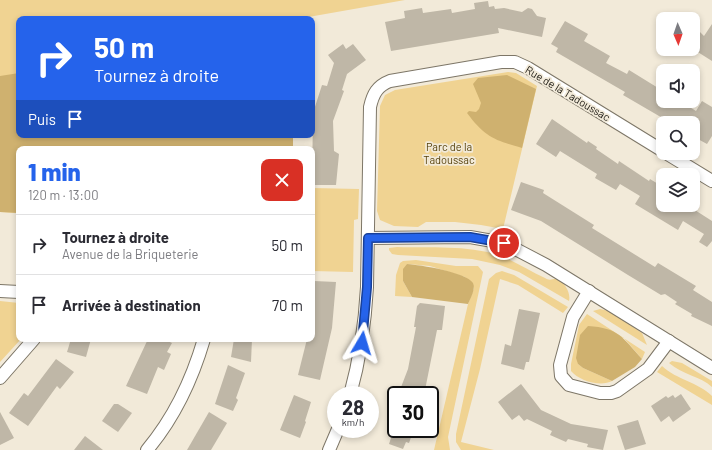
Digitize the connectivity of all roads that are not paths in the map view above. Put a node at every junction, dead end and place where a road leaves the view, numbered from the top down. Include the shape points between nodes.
1 (656, 147) edge
2 (677, 160) edge
3 (712, 182) edge
4 (368, 238) junction
5 (0, 291) edge
6 (589, 291) junction
7 (16, 292) edge
8 (669, 341) junction
9 (31, 342) edge
10 (203, 342) edge
11 (712, 368) edge
12 (0, 378) edge
13 (352, 386) edge
14 (334, 438) edge
15 (147, 450) edge
16 (329, 450) edge

1 - 4 street, Rue de la Tadoussac via 515,62 501,62 390,81 374,93 370,108
2 - 3 street
4 - 6 street via 470,237 493,240 522,251
4 - 13 street via 364,330
5 - 7 street
6 - 8 street
6 - 8 street via 572,317 560,365 561,376 569,385 600,393 617,391 648,369
8 - 11 street
9 - 12 street
10 - 15 street via 184,392 170,418
14 - 16 street

